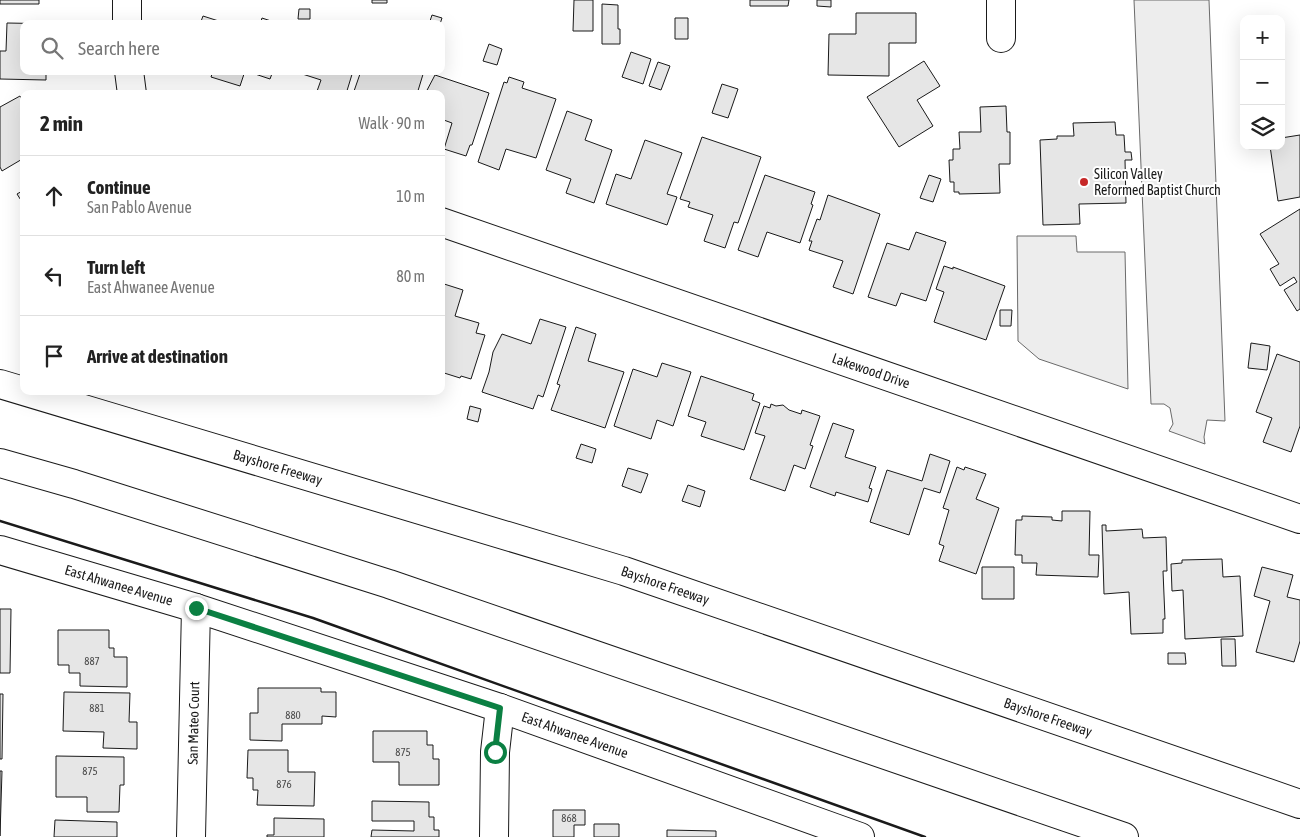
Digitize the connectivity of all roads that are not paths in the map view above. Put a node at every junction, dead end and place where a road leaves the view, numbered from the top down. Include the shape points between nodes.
1 (127, 0) edge
2 (1001, 0) edge
3 (127, 20) edge
4 (1001, 38) dead end
5 (130, 75) edge
6 (131, 90) edge
7 (445, 223) edge
8 (0, 384) edge
9 (20, 390) edge
10 (37, 395) edge
11 (0, 463) edge
12 (1300, 519) edge
13 (0, 550) edge
14 (196, 608) junction
15 (500, 708) junction
16 (1300, 804) edge
17 (803, 827) edge
18 (191, 837) edge
19 (494, 837) edge
20 (860, 837) edge
21 (1124, 837) edge

1 - 3 main road
2 - 4 main road
5 - 6 main road
7 - 12 main road, Lakewood Drive
8 - 9 main road, Bayshore Freeway
10 - 16 main road, Bayshore Freeway via 624,571
11 - 21 main road via 388,584
13 - 14 main road, East Ahwanee Avenue
14 - 15 main road, East Ahwanee Avenue
14 - 18 main road, San Mateo Court
15 - 17 main road, East Ahwanee Avenue
15 - 19 main road via 495,752
17 - 20 main road, East Ahwanee Avenue

